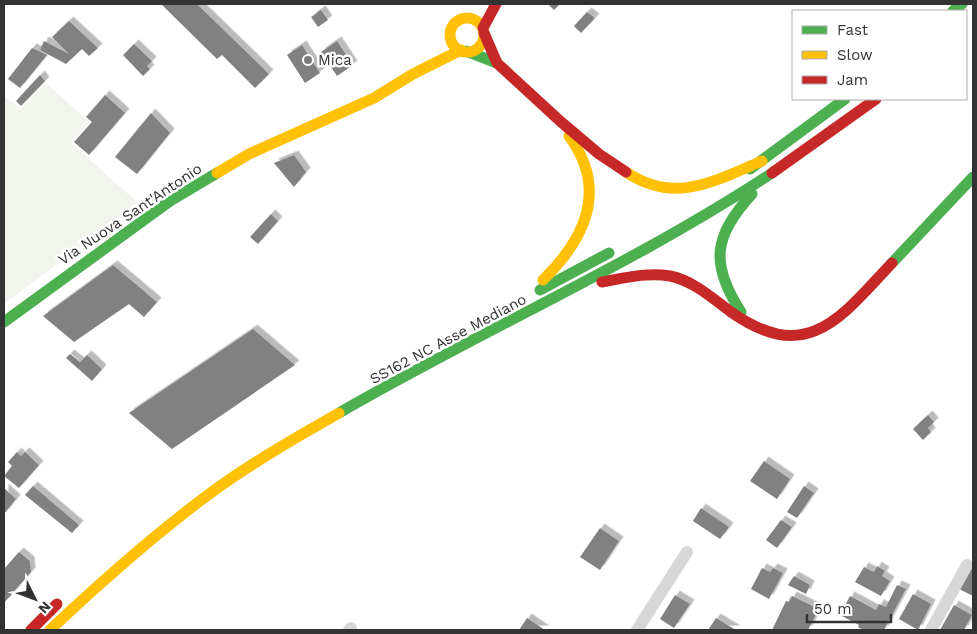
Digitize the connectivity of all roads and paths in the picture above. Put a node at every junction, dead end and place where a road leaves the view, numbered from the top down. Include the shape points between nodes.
1 (496, 4) edge
2 (476, 8) dead end
3 (465, 18) junction
4 (483, 31) junction
5 (451, 32) junction
6 (464, 51) junction
7 (497, 63) junction
8 (413, 74) junction
9 (844, 100) edge
10 (875, 100) edge
11 (560, 121) junction
12 (766, 159) junction
13 (776, 172) junction
14 (973, 177) edge
15 (708, 195) dead end
16 (617, 249) dead end
17 (586, 284) junction
18 (4, 322) edge
19 (748, 322) junction
20 (688, 552) dead end
21 (967, 565) dead end
22 (66, 596) dead end
23 (31, 630) edge
24 (50, 630) edge
25 (637, 630) edge
26 (932, 630) edge

1 - 4 main road, Via Nuova Sant'Antonio
2 - 3 main road, Via Nuova Sant'Antonio
3 - 4 main road via 476,20
3 - 5 main road, Via Nuova Sant'Antonio via 456,22
4 - 6 main road, Via Nuova Sant'Antonio via 481,44
4 - 7 main road
5 - 6 main road via 452,43
5 - 8 main road, Via Nuova Sant'Antonio
6 - 7 main road
6 - 8 main road, Via Nuova Sant'Antonio
7 - 11 main road
8 - 18 main road, Via Nuova Sant'Antonio via 356,107 249,154 170,201
9 - 12 main road
10 - 13 main road, SS162 NC Asse Mediano
11 - 12 main road via 599,154 653,187 680,190 704,185
11 - 16 main road, SS162 NC Asse Mediano via 584,158 589,187 587,216 577,242 562,262 528,295
12 - 15 main road
13 - 17 main road, SS162 NC Asse Mediano
13 - 19 main road via 730,220 718,250 719,274 729,296
14 - 19 main road via 841,317 826,328 789,336 768,332
17 - 19 main road via 659,274 677,278 704,291
17 - 24 main road, SS162 NC Asse Mediano via 424,367 276,449 183,513
20 - 25 street
21 - 26 street
22 - 23 main road

